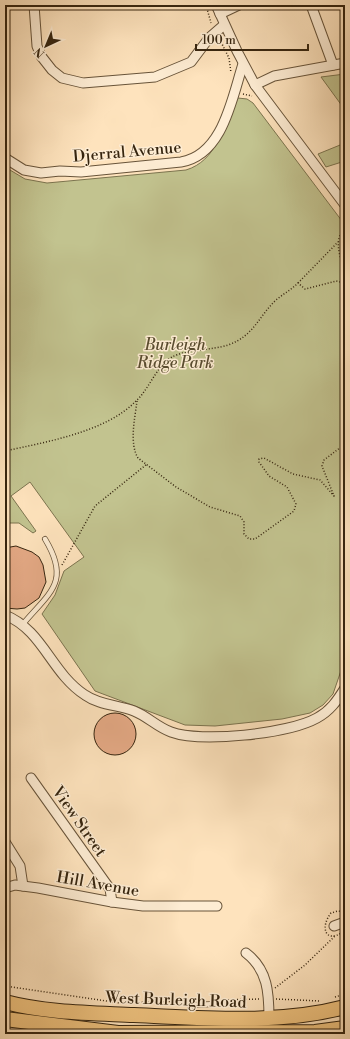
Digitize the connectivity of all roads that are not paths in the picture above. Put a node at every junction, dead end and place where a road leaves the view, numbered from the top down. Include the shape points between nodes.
1 (34, 5) edge
2 (216, 5) edge
3 (239, 5) edge
4 (310, 5) edge
5 (220, 14) junction
6 (224, 25) junction
7 (345, 63) edge
8 (243, 64) junction
9 (333, 65) junction
10 (255, 85) junction
11 (5, 158) edge
12 (343, 208) edge
13 (45, 539) dead end
14 (5, 615) edge
15 (23, 624) junction
16 (345, 688) edge
17 (31, 778) dead end
18 (5, 842) edge
19 (23, 886) junction
20 (5, 888) edge
21 (112, 902) junction
22 (217, 906) dead end
23 (345, 922) edge
24 (334, 926) dead end
25 (246, 953) dead end
26 (5, 1002) edge
27 (217, 1004) dead end
28 (345, 1007) edge
29 (5, 1018) edge
30 (189, 1018) junction
31 (269, 1019) junction
32 (345, 1028) edge
33 (105, 1033) edge
34 (140, 1034) edge

1 - 6 street via 37,46 41,56 62,78 83,83 155,77 191,62 209,38
2 - 5 street
3 - 5 street
4 - 9 street
5 - 6 street
6 - 8 street
7 - 9 street
8 - 10 street
8 - 11 street, Djerral Avenue via 216,137 208,148 195,158 181,162 41,174 24,170
9 - 10 street via 274,76
10 - 12 street
13 - 15 lane via 56,561 56,583 50,594
14 - 15 street
15 - 16 street via 59,671 84,695 135,711 175,733 240,735 293,727 317,718 329,710
17 - 21 street, View Street via 110,889
18 - 19 street via 20,866
19 - 20 street, Hill Avenue
19 - 21 street, Hill Avenue
21 - 22 street, Hill Avenue via 142,906
23 - 24 street
25 - 31 street via 255,960 261,970 269,997
26 - 30 main road, West Burleigh Road via 46,1010
27 - 30 lane via 191,1005
28 - 31 main road, West Burleigh Road
29 - 33 main road, West Burleigh Road
30 - 31 main road, West Burleigh Road
32 - 34 main road, West Burleigh Road via 315,1032
33 - 34 main road, West Burleigh Road

